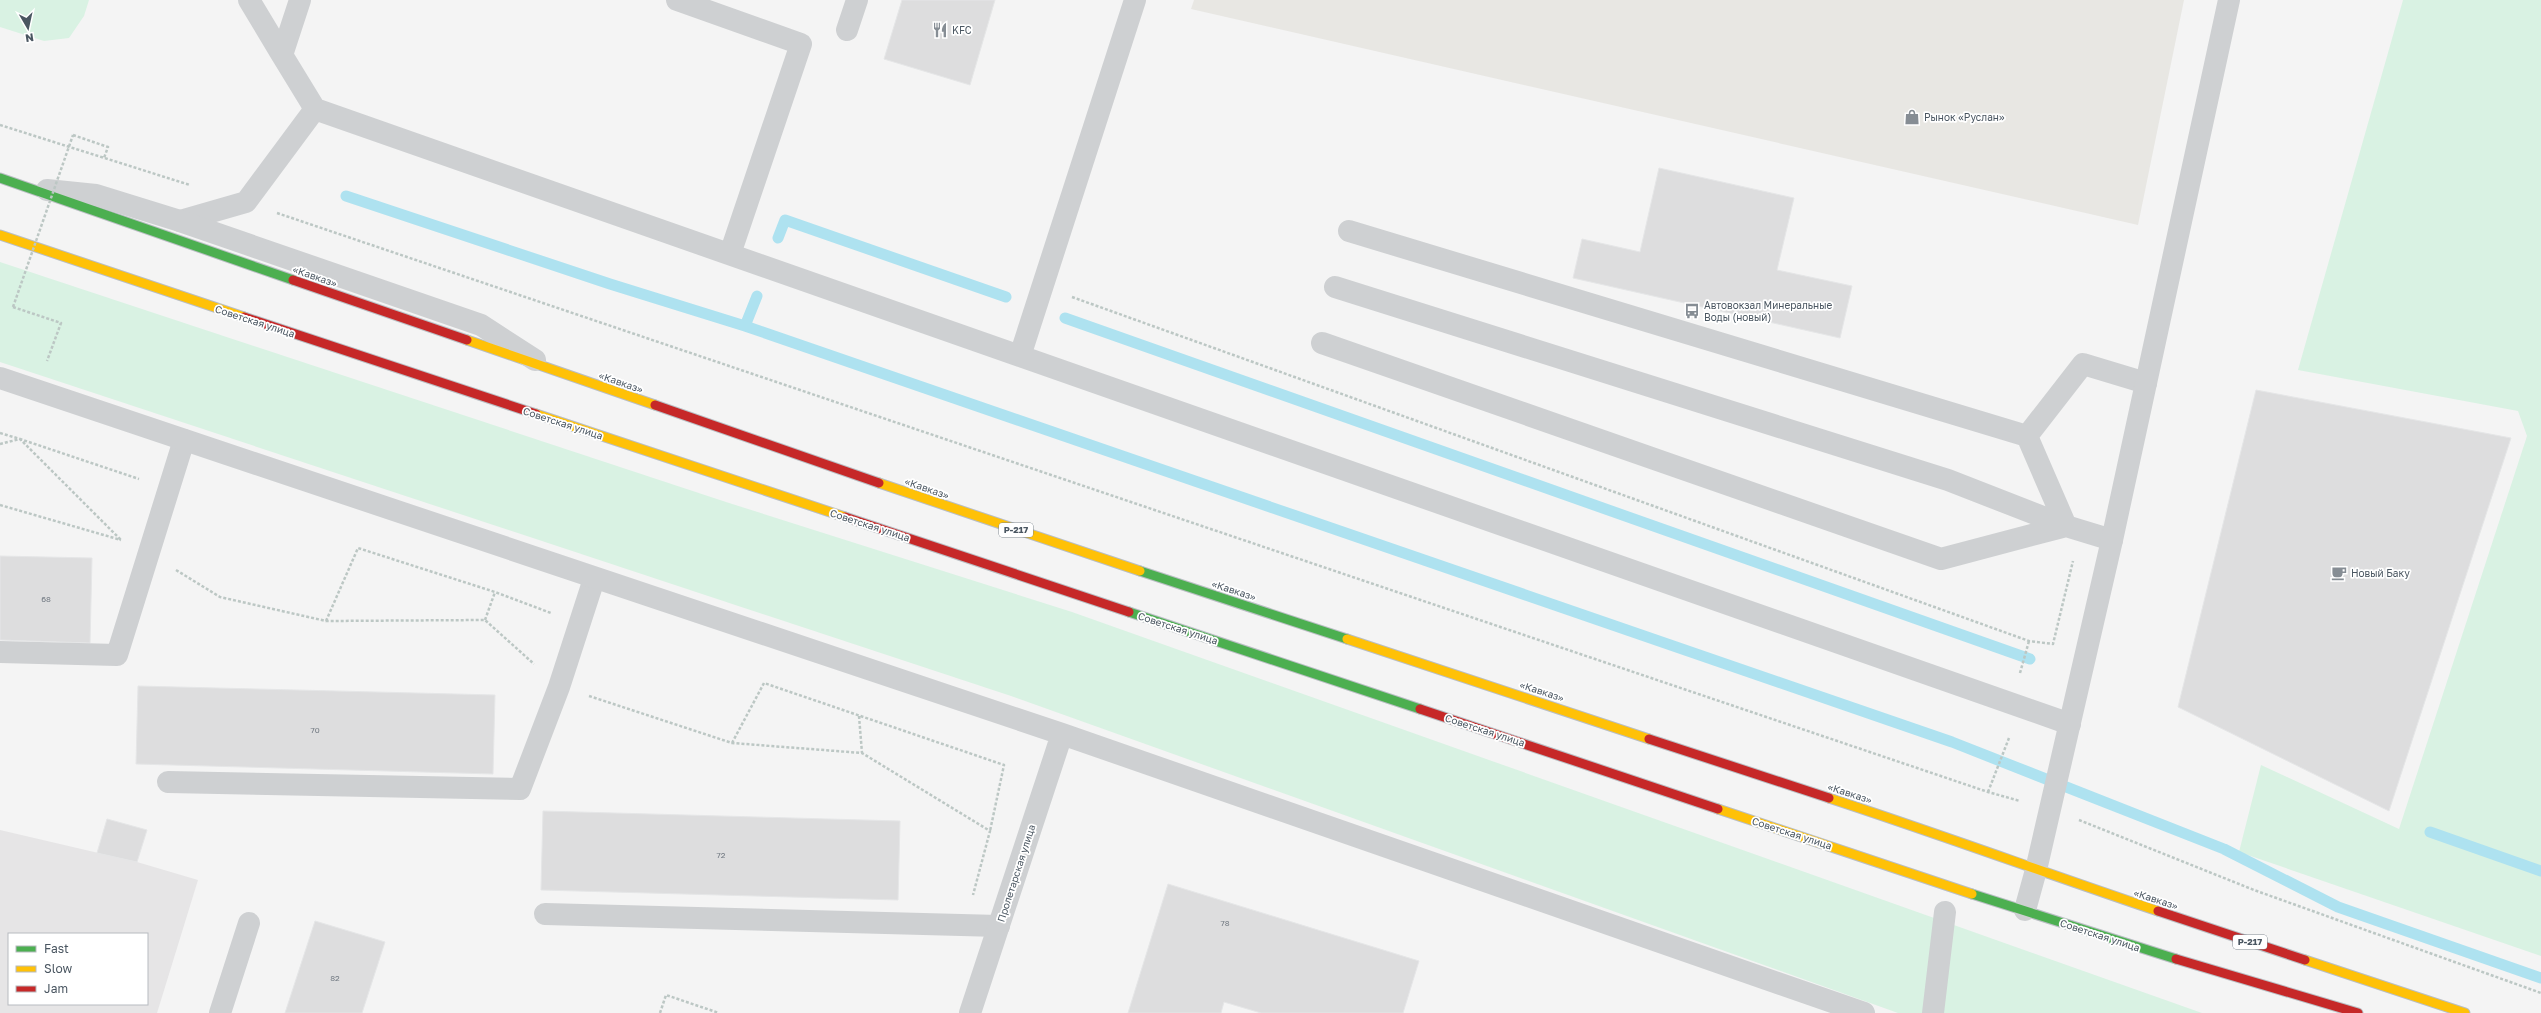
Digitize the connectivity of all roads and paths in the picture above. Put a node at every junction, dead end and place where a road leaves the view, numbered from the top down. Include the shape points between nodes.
1 (249, 0) edge
2 (300, 0) edge
3 (677, 0) edge
4 (857, 0) edge
5 (1134, 0) edge
6 (2229, 0) edge
7 (847, 30) dead end
8 (282, 55) junction
9 (315, 109) junction
10 (0, 126) edge
11 (104, 158) junction
12 (0, 178) edge
13 (194, 186) dead end
14 (30, 188) junction
15 (246, 202) junction
16 (180, 221) junction
17 (1349, 231) dead end
18 (0, 236) edge
19 (730, 254) junction
20 (1042, 286) junction
21 (1335, 287) dead end
22 (1322, 343) dead end
23 (1020, 356) junction
24 (549, 369) junction
25 (0, 378) edge
26 (2146, 383) junction
27 (36, 391) junction
28 (0, 433) edge
29 (2027, 436) junction
30 (20, 439) junction
31 (184, 440) junction
32 (0, 444) edge
33 (169, 489) junction
34 (2066, 526) junction
35 (121, 540) dead end
36 (2112, 540) junction
37 (594, 579) junction
38 (495, 592) junction
39 (485, 620) dead end
40 (326, 621) dead end
41 (580, 624) junction
42 (0, 652) edge
43 (2018, 679) dead end
44 (860, 716) junction
45 (2070, 724) junction
46 (1062, 734) junction
47 (2009, 738) dead end
48 (732, 743) dead end
49 (862, 753) dead end
50 (168, 782) dead end
51 (1988, 792) junction
52 (2050, 809) junction
53 (990, 831) dead end
54 (2036, 870) junction
55 (2025, 910) junction
56 (1945, 912) dead end
57 (545, 914) dead end
58 (249, 923) dead end
59 (999, 926) junction
60 (2541, 993) edge
61 (220, 1013) edge
62 (660, 1013) edge
63 (720, 1013) edge
64 (970, 1013) edge
65 (1864, 1013) edge
66 (1933, 1013) edge
67 (2358, 1013) edge
68 (2464, 1013) edge

1 - 8 street
2 - 8 street
3 - 19 street via 801,44
4 - 7 street
5 - 20 street
6 - 26 street
8 - 9 street
9 - 15 street
9 - 19 street
10 - 11 path
11 - 13 path
11 - 27 path, bridge via 108,147 73,135 13,307 61,323
12 - 14 highway, «Кавказ» / Р-217
14 - 16 street via 96,195
14 - 24 highway, «Кавказ» / Р-217
15 - 16 street
15 - 51 path
16 - 24 street via 481,325
17 - 29 street
18 - 55 highway, Советская улица
19 - 23 street
20 - 23 street
20 - 43 path via 2029,641
21 - 34 street via 1948,480
22 - 34 street via 1941,559
23 - 45 street
24 - 54 highway, «Кавказ» / Р-217 via 999,524 1970,844
25 - 27 street
26 - 29 street via 2084,364
26 - 36 street
27 - 31 street
28 - 30 path
29 - 34 street
30 - 32 path
30 - 33 path
30 - 35 path
31 - 33 street
31 - 37 street
33 - 42 street via 117,655
34 - 36 street
36 - 45 street
37 - 41 street
37 - 46 street
38 - 39 path
38 - 40 path via 358,548
38 - 41 path
41 - 50 street via 520,789
44 - 48 path via 764,683
44 - 49 path
44 - 53 path via 1004,765
45 - 52 street
46 - 59 street, Пролетарская улица
46 - 65 street
47 - 51 path
51 - 52 path
52 - 54 street
52 - 60 path via 2254,890
54 - 55 street
54 - 68 highway, «Кавказ» / Р-217
55 - 67 highway, Советская улица via 2095,934
56 - 66 street
57 - 59 street
58 - 61 street
59 - 64 street, Пролетарская улица
62 - 63 path via 666,995

